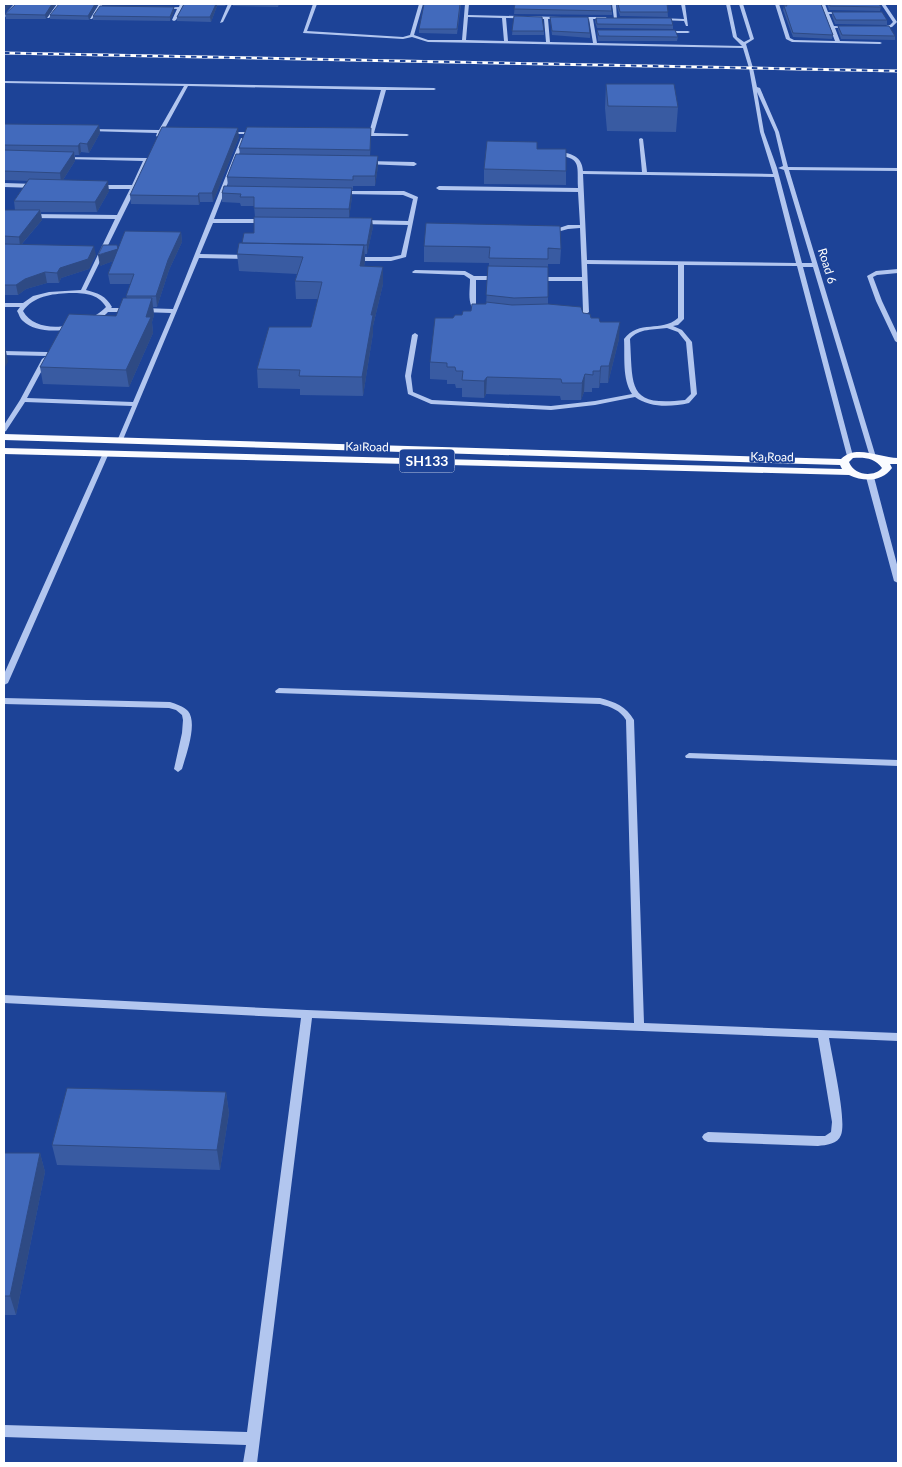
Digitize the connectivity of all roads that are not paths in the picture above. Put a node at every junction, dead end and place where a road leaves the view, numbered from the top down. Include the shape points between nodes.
1 (16, 4) edge
2 (59, 4) edge
3 (230, 4) edge
4 (315, 4) edge
5 (421, 4) edge
6 (467, 4) edge
7 (614, 4) edge
8 (683, 4) edge
9 (728, 4) edge
10 (741, 4) edge
11 (777, 4) edge
12 (823, 4) edge
13 (883, 4) edge
14 (100, 5) edge
15 (181, 6) edge
16 (108, 7) edge
17 (153, 8) edge
18 (827, 12) junction
19 (854, 13) edge
20 (881, 14) edge
21 (890, 14) junction
22 (465, 16) junction
23 (4, 17) edge
24 (48, 17) edge
25 (504, 17) junction
26 (91, 18) edge
27 (546, 18) junction
28 (564, 18) edge
29 (573, 18) edge
30 (591, 18) junction
31 (616, 19) junction
32 (624, 19) edge
33 (651, 19) edge
34 (174, 20) dead end
35 (686, 20) junction
36 (221, 22) dead end
37 (833, 27) junction
38 (859, 28) edge
39 (877, 28) edge
40 (593, 31) junction
41 (602, 31) edge
42 (660, 32) edge
43 (688, 32) junction
44 (412, 36) junction
45 (464, 42) junction
46 (506, 42) junction
47 (838, 42) junction
48 (548, 43) junction
49 (880, 43) edge
50 (595, 44) junction
51 (691, 45) junction
52 (744, 46) junction
53 (4, 82) edge
54 (755, 83) junction
55 (187, 85) junction
56 (384, 88) junction
57 (434, 89) dead end
58 (82, 130) edge
59 (160, 132) junction
60 (179, 132) edge
61 (217, 133) edge
62 (245, 133) junction
63 (264, 133) edge
64 (352, 134) edge
65 (371, 135) junction
66 (407, 135) dead end
67 (157, 139) edge
68 (641, 139) dead end
69 (550, 152) edge
70 (150, 153) edge
71 (61, 158) edge
72 (147, 160) junction
73 (235, 160) junction
74 (244, 161) edge
75 (364, 163) edge
76 (414, 164) dead end
77 (774, 168) junction
78 (786, 168) junction
79 (898, 169) edge
80 (580, 172) junction
81 (645, 173) junction
82 (776, 176) junction
83 (4, 185) edge
84 (44, 186) edge
85 (94, 187) edge
86 (134, 187) junction
87 (439, 188) dead end
88 (581, 190) junction
89 (223, 191) junction
90 (232, 191) edge
91 (338, 192) edge
92 (23, 216) edge
93 (119, 216) junction
94 (211, 221) junction
95 (271, 221) edge
96 (351, 222) edge
97 (411, 223) junction
98 (583, 226) junction
99 (545, 232) edge
100 (92, 251) edge
101 (102, 252) junction
102 (198, 256) junction
103 (256, 257) edge
104 (342, 258) edge
105 (584, 262) junction
106 (681, 264) junction
107 (799, 265) junction
108 (815, 265) junction
109 (898, 271) edge
110 (415, 272) dead end
111 (473, 278) junction
112 (501, 278) edge
113 (529, 279) edge
114 (585, 279) junction
115 (83, 291) junction
116 (4, 305) edge
117 (24, 305) junction
118 (107, 310) junction
119 (175, 311) junction
120 (486, 314) edge
121 (567, 316) edge
122 (669, 327) junction
123 (415, 335) dead end
124 (898, 341) edge
125 (4, 353) edge
126 (636, 395) junction
127 (23, 400) junction
128 (136, 404) junction
129 (4, 430) edge
130 (4, 437) edge
131 (120, 441) junction
132 (4, 451) edge
133 (106, 453) junction
134 (847, 459) junction
135 (878, 459) junction
136 (898, 461) edge
137 (850, 472) junction
138 (885, 472) junction
139 (898, 472) edge
140 (870, 477) junction
141 (898, 581) edge
142 (4, 683) edge
143 (279, 691) dead end
144 (4, 702) edge
145 (689, 756) dead end
146 (898, 763) edge
147 (178, 769) dead end
148 (4, 999) edge
149 (307, 1014) junction
150 (639, 1027) junction
151 (824, 1034) junction
152 (898, 1037) edge
153 (708, 1136) dead end
154 (4, 1432) edge
155 (254, 1439) junction
156 (250, 1463) edge

1 - 23 street
2 - 24 street
3 - 36 street
4 - 44 street via 304,32
5 - 44 street
6 - 22 street
7 - 31 street
8 - 35 street
9 - 52 street, Road 6 via 735,37
10 - 52 street, Road 6 via 752,39
11 - 47 street via 788,39
12 - 18 street
13 - 21 street
14 - 16 street
14 - 26 street
15 - 17 street
15 - 34 street
18 - 19 street
18 - 37 street
20 - 21 street
21 - 39 street via 894,25
22 - 25 street
22 - 45 street
25 - 27 street
25 - 46 street
27 - 28 street
27 - 48 street
29 - 30 street
30 - 31 street
30 - 40 street
31 - 32 street
33 - 35 street
35 - 43 street
37 - 38 street
37 - 47 street
40 - 41 street
40 - 50 street
42 - 43 street
43 - 51 street
44 - 45 street via 428,41
45 - 46 street
46 - 48 street
47 - 49 street
48 - 50 street
50 - 51 street
51 - 52 street
52 - 54 street, Road 6
53 - 55 street
54 - 77 street, Road 6 via 762,132
54 - 78 street, Road 6 via 777,132
55 - 56 street
55 - 59 street
56 - 57 street
56 - 65 street
58 - 59 street
59 - 60 street
59 - 67 street
61 - 62 street
62 - 63 street
62 - 73 street
64 - 65 street
65 - 66 street
68 - 81 street
69 - 80 street via 577,159
70 - 72 street
71 - 72 street
72 - 86 street
73 - 74 street
73 - 89 street
75 - 76 street
77 - 78 street
77 - 82 street, Road 6
78 - 79 street
78 - 108 street, Road 6
80 - 81 street
80 - 88 street
81 - 82 street
82 - 107 street, Road 6
83 - 84 street
85 - 86 street
86 - 93 street
87 - 88 street
88 - 98 street
89 - 90 street
89 - 94 street
91 - 97 street via 414,196
92 - 93 street
93 - 101 street
94 - 95 street
94 - 102 street
96 - 97 street
97 - 104 street via 404,256 391,259
98 - 99 street
98 - 105 street
100 - 101 street
101 - 115 street
102 - 103 street
102 - 119 street
105 - 106 street
105 - 114 street
106 - 107 street
106 - 122 street via 682,314 678,323
107 - 108 street
107 - 134 street, Road 6
108 - 135 street, Road 6
109 - 124 street via 870,276
110 - 111 street via 465,273
111 - 112 street
111 - 120 street via 473,306 479,313
113 - 114 street
114 - 121 street via 586,312
115 - 117 street via 42,295
115 - 118 street via 102,297 107,301
116 - 117 street
117 - 118 street via 20,311 27,322 60,331 89,323
118 - 119 street
119 - 128 street
122 - 126 street via 629,334 632,389
122 - 126 street via 680,331 690,342 694,394 687,402 677,403 653,403
123 - 126 street via 408,376 410,393 431,402 551,408
125 - 127 street via 49,351
127 - 128 street
127 - 129 street
128 - 131 street
130 - 131 main road, Ka Road / SH133
131 - 134 main road, Ka Road / SH133
132 - 133 main road, Ka Road / SH133
133 - 137 main road, Ka Road / SH133
133 - 142 street
134 - 135 main road, SH133 via 863,455
134 - 137 main road via 844,465
135 - 136 main road, SH133
135 - 138 main road via 887,468
137 - 140 main road, SH133
138 - 139 main road
138 - 140 main road
140 - 141 street
143 - 150 street via 600,701 626,711 630,720
144 - 147 street via 170,705 181,708 187,716 187,727
145 - 146 street
148 - 149 street
149 - 150 street
149 - 155 street
150 - 151 street
151 - 152 street
151 - 153 street via 838,1122 836,1134 828,1140 818,1141
154 - 155 street
155 - 156 street

